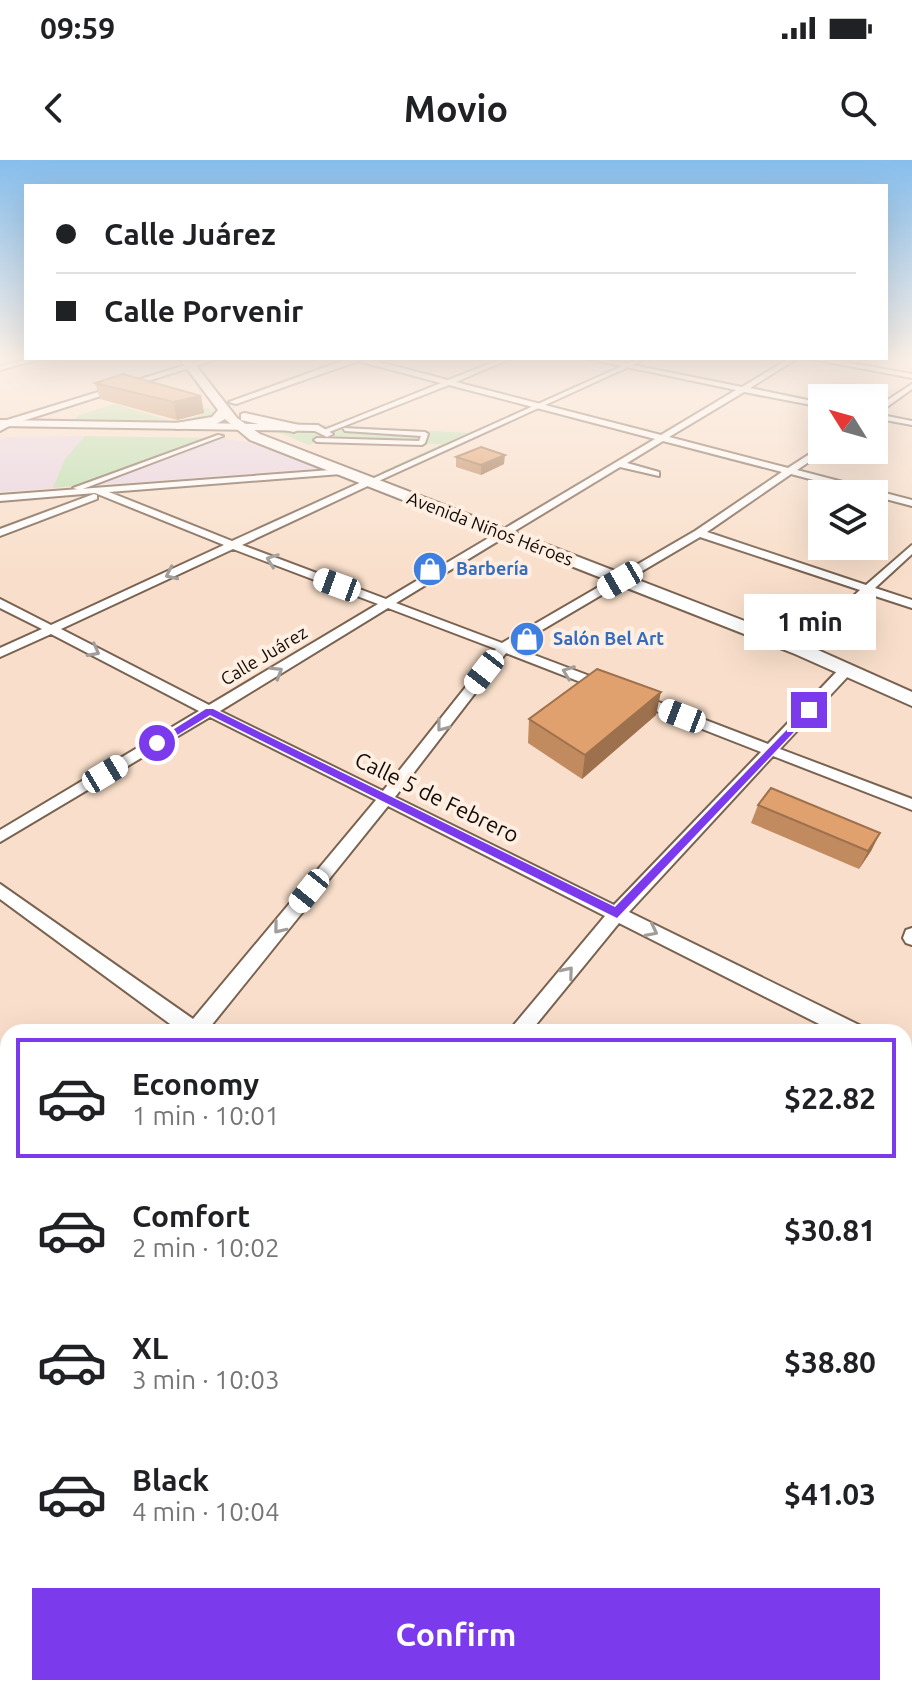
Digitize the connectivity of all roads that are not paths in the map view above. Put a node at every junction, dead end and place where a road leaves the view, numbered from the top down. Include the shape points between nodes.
1 (140, 430) edge
2 (254, 430) edge
3 (278, 430) edge
4 (319, 430) edge
5 (337, 430) edge
6 (356, 430) edge
7 (361, 430) junction
8 (484, 430) edge
9 (630, 430) edge
10 (676, 430) edge
11 (257, 432) junction
12 (220, 436) dead end
13 (322, 436) junction
14 (279, 438) junction
15 (424, 438) junction
16 (662, 438) junction
17 (463, 439) junction
18 (355, 442) junction
19 (808, 459) edge
20 (619, 464) junction
21 (341, 471) junction
22 (789, 472) junction
23 (656, 474) dead end
24 (374, 479) junction
25 (77, 488) dead end
26 (100, 492) junction
27 (0, 498) edge
28 (912, 503) edge
29 (510, 532) junction
30 (0, 533) edge
31 (699, 533) junction
32 (232, 545) junction
33 (912, 548) edge
34 (625, 577) junction
35 (867, 589) junction
36 (0, 603) edge
37 (390, 604) junction
38 (912, 604) edge
39 (52, 629) junction
40 (807, 646) junction
41 (504, 647) junction
42 (0, 653) edge
43 (847, 669) junction
44 (912, 687) edge
45 (912, 700) edge
46 (210, 711) junction
47 (771, 751) junction
48 (386, 798) junction
49 (912, 805) edge
50 (0, 837) edge
51 (0, 890) edge
52 (617, 913) junction
53 (184, 1024) edge
54 (202, 1024) edge
55 (525, 1024) edge
56 (838, 1024) edge

1 - 11 main road
2 - 11 main road, Avenida Niños Héroes
3 - 11 main road
4 - 13 main road
5 - 13 street
6 - 7 street
7 - 15 street via 425,434
7 - 18 street
8 - 17 street
9 - 16 street
10 - 16 street, Calle Juárez
11 - 14 main road, Avenida Niños Héroes
11 - 21 main road, Avenida Niños Héroes
12 - 25 street
13 - 14 main road
13 - 18 street
14 - 24 main road, Avenida Niños Héroes
15 - 17 street
15 - 18 street via 422,443
16 - 20 street, Calle Juárez
16 - 22 street
17 - 24 street
19 - 22 street
20 - 23 street
20 - 29 street, Calle Juárez
21 - 24 main road, Avenida Niños Héroes
21 - 26 street
22 - 28 street
22 - 31 street
24 - 29 main road, Avenida Niños Héroes
24 - 32 street
26 - 27 street
26 - 30 street
26 - 32 street
29 - 34 main road, Avenida Niños Héroes
29 - 37 street, Calle Juárez
31 - 34 street
31 - 35 street
37 -> 32 street
32 -> 39 street
33 - 35 street
34 - 40 main road, Avenida Niños Héroes
34 - 41 street
35 - 38 street
35 - 40 street
36 - 39 street, Calle 5 de Febrero
37 - 41 street
46 -> 37 street, Calle Juárez
39 - 42 street
39 -> 46 street, Calle 5 de Febrero
40 - 43 main road, Avenida Niños Héroes
40 - 44 main road, Avenida Niños Héroes
47 -> 41 street
41 -> 48 street
43 - 45 main road, Avenida Niños Héroes
43 - 47 street
46 - 48 street, Calle 5 de Febrero
46 - 50 street, Calle Juárez
47 - 49 street
47 - 52 street
48 - 52 street, Calle 5 de Febrero
48 -> 54 street
51 - 53 street
55 -> 52 street
52 -> 56 street, Calle 5 de Febrero

